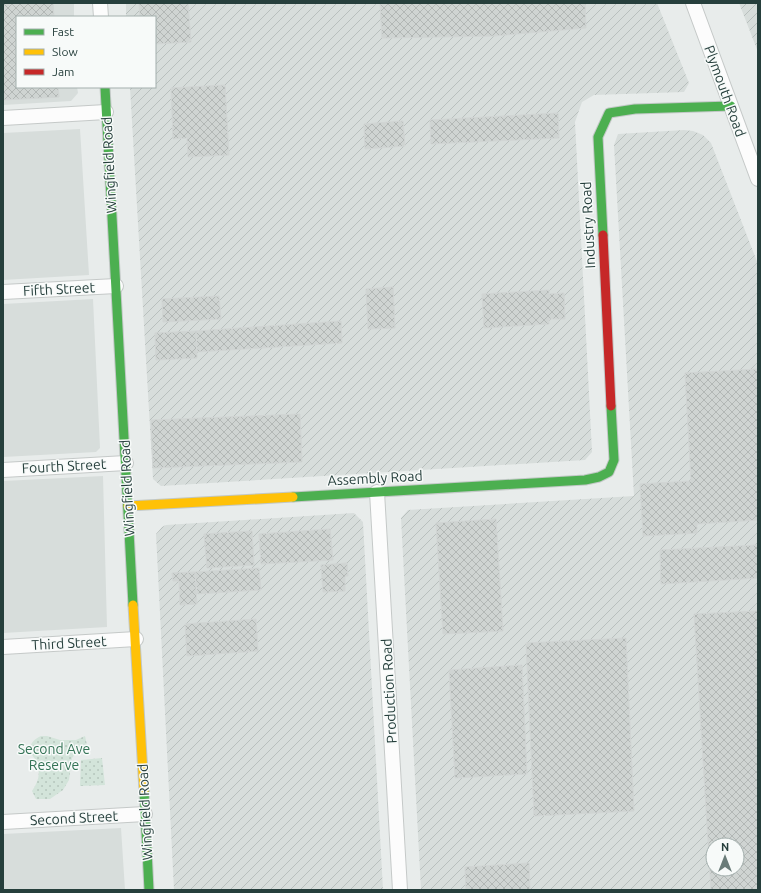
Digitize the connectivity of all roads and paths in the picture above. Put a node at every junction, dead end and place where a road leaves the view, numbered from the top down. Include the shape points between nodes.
1 (100, 3) edge
2 (693, 3) edge
3 (101, 16) edge
4 (105, 88) edge
5 (731, 106) junction
6 (106, 112) junction
7 (3, 118) edge
8 (758, 179) edge
9 (116, 286) junction
10 (3, 292) edge
11 (614, 460) joint
12 (126, 463) junction
13 (3, 470) edge
14 (377, 492) junction
15 (128, 506) junction
16 (136, 639) junction
17 (3, 647) edge
18 (145, 814) junction
19 (3, 822) edge
20 (149, 890) edge
21 (400, 890) edge

1 - 3 street
2 - 5 street, Plymouth Road
4 - 6 street, Wingfield Road
5 - 8 street, Plymouth Road
5 - 11 street, Industry Road via 635,109 609,113 598,137
6 - 7 street
6 - 9 street, Wingfield Road
9 - 10 street, Fifth Street
9 - 12 street, Wingfield Road
11 - 14 street, Assembly Road via 608,472 585,480
12 - 13 street, Fourth Street
12 - 15 street, Wingfield Road
14 - 15 street, Assembly Road
14 - 21 street, Production Road
15 - 16 street, Wingfield Road
16 - 17 street, Third Street
16 - 18 street, Wingfield Road
18 - 19 street, Second Street
18 - 20 street, Wingfield Road

